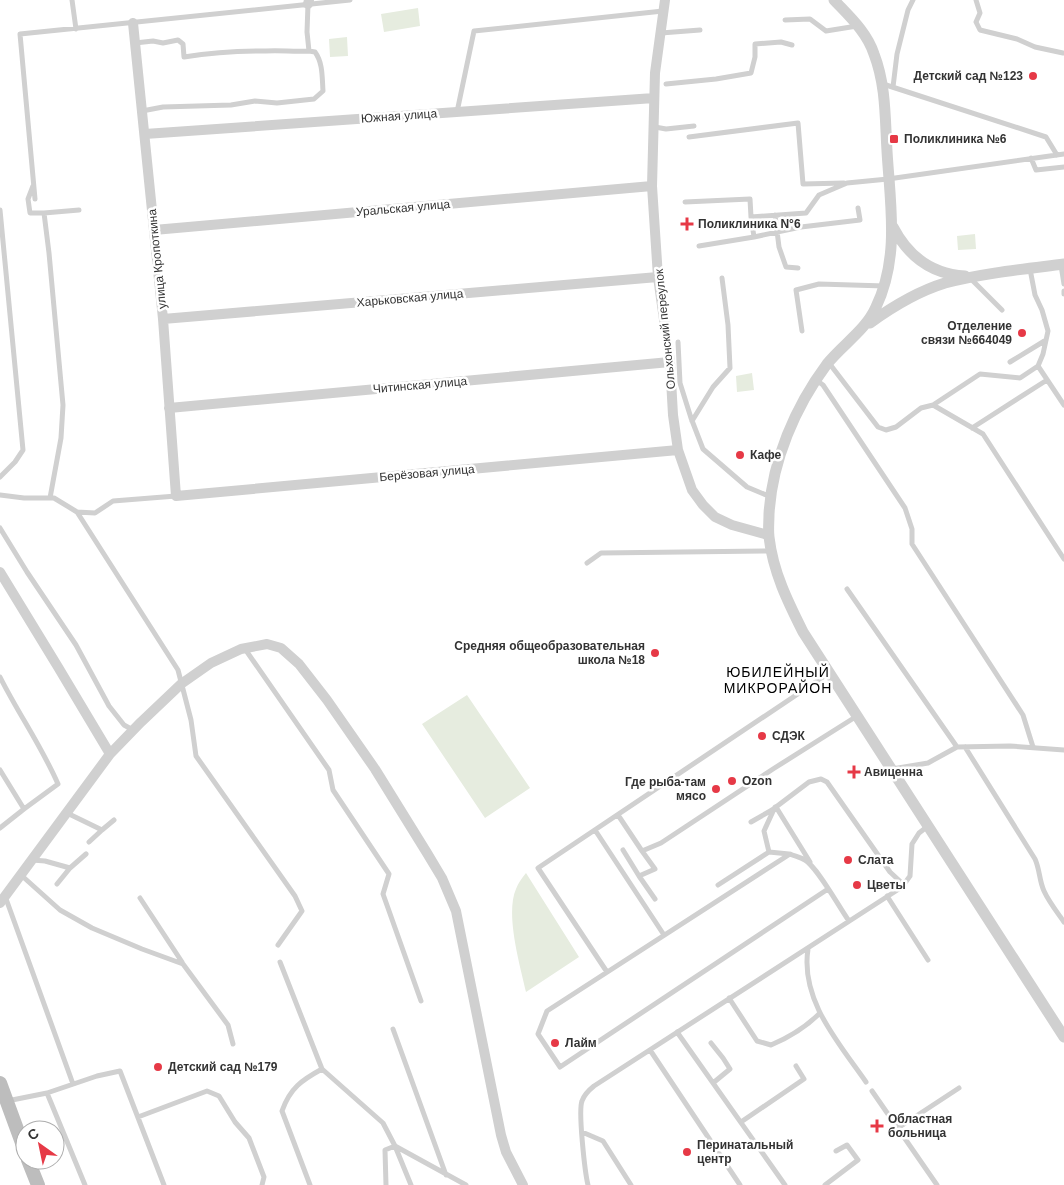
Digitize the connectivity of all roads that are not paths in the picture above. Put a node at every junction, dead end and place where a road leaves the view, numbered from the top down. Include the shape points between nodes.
1 (72, 0) edge
2 (350, 0) edge
3 (665, 0) edge
4 (834, 0) edge
5 (913, 0) edge
6 (976, 0) edge
7 (308, 2) edge
8 (664, 11) junction
9 (785, 20) dead end
10 (133, 23) junction
11 (858, 26) junction
12 (76, 29) junction
13 (700, 30) dead end
14 (660, 33) junction
15 (135, 42) junction
16 (792, 45) dead end
17 (309, 51) junction
18 (1063, 53) edge
19 (666, 84) dead end
20 (888, 85) junction
21 (654, 98) junction
22 (142, 112) junction
23 (457, 112) junction
24 (694, 126) dead end
25 (654, 127) junction
26 (145, 134) junction
27 (690, 137) dead end
28 (1064, 154) edge
29 (1057, 155) junction
30 (1031, 158) junction
31 (1064, 167) edge
32 (888, 179) junction
33 (847, 183) junction
34 (34, 185) junction
35 (652, 186) junction
36 (35, 199) dead end
37 (685, 202) dead end
38 (858, 208) dead end
39 (0, 210) edge
40 (79, 210) dead end
41 (44, 213) junction
42 (775, 215) junction
43 (751, 217) junction
44 (893, 227) junction
45 (154, 230) junction
46 (777, 232) junction
47 (754, 237) junction
48 (700, 246) dead end
49 (1063, 264) edge
50 (798, 268) dead end
51 (1030, 269) junction
52 (658, 277) junction
53 (970, 277) junction
54 (722, 278) dead end
55 (1064, 284) edge
56 (885, 286) junction
57 (1002, 310) dead end
58 (163, 319) junction
59 (802, 330) dead end
60 (859, 331) junction
61 (1046, 340) junction
62 (678, 342) dead end
63 (670, 362) junction
64 (828, 362) junction
65 (1010, 362) dead end
66 (1038, 366) junction
67 (816, 380) junction
68 (1047, 380) junction
69 (933, 405) junction
70 (1064, 405) edge
71 (169, 408) junction
72 (692, 422) junction
73 (972, 428) junction
74 (678, 450) junction
75 (0, 476) edge
76 (0, 495) edge
77 (176, 496) junction
78 (50, 498) junction
79 (771, 498) junction
80 (77, 512) junction
81 (0, 528) edge
82 (768, 535) junction
83 (771, 551) junction
84 (1064, 559) edge
85 (586, 563) dead end
86 (0, 572) edge
87 (847, 589) dead end
88 (245, 649) junction
89 (829, 673) junction
90 (0, 677) edge
91 (181, 684) junction
92 (857, 716) junction
93 (133, 730) junction
94 (957, 747) junction
95 (965, 747) junction
96 (1034, 747) junction
97 (1061, 749) edge
98 (110, 754) junction
99 (1064, 756) edge
100 (891, 769) junction
101 (0, 770) edge
102 (776, 807) junction
103 (24, 809) junction
104 (66, 813) junction
105 (618, 815) junction
106 (114, 820) dead end
107 (751, 822) dead end
108 (928, 826) junction
109 (0, 828) edge
110 (102, 830) junction
111 (595, 830) junction
112 (89, 842) dead end
113 (623, 850) dead end
114 (642, 851) junction
115 (769, 852) junction
116 (86, 854) dead end
117 (790, 854) junction
118 (32, 860) junction
119 (812, 867) junction
120 (70, 868) junction
121 (20, 875) junction
122 (639, 876) junction
123 (56, 884) dead end
124 (904, 884) junction
125 (718, 885) dead end
126 (828, 889) junction
127 (888, 896) junction
128 (140, 898) dead end
129 (655, 899) dead end
130 (3, 900) edge
131 (849, 921) junction
132 (1064, 922) edge
133 (664, 935) junction
134 (278, 945) dead end
135 (808, 949) junction
136 (928, 960) dead end
137 (280, 962) dead end
138 (184, 964) junction
139 (607, 972) junction
140 (729, 998) junction
141 (421, 1001) dead end
142 (820, 1013) junction
143 (393, 1029) dead end
144 (677, 1032) junction
145 (1064, 1037) edge
146 (711, 1043) dead end
147 (233, 1044) dead end
148 (650, 1050) junction
149 (796, 1066) dead end
150 (322, 1069) junction
151 (866, 1082) dead end
152 (0, 1083) edge
153 (713, 1083) junction
154 (73, 1084) junction
155 (958, 1088) dead end
156 (872, 1091) dead end
157 (47, 1093) junction
158 (6, 1101) junction
159 (138, 1117) junction
160 (741, 1122) junction
161 (15, 1125) edge
162 (898, 1128) junction
163 (582, 1132) junction
164 (395, 1146) junction
165 (836, 1151) dead end
166 (32, 1170) edge
167 (447, 1175) junction
168 (38, 1185) edge
169 (85, 1185) edge
170 (164, 1185) edge
171 (262, 1185) edge
172 (310, 1185) edge
173 (386, 1185) edge
174 (411, 1185) edge
175 (466, 1185) edge
176 (522, 1185) edge
177 (588, 1185) edge
178 (631, 1185) edge
179 (740, 1185) edge
180 (785, 1185) edge
181 (825, 1185) edge
182 (937, 1185) edge

1 - 12 lane
2 - 7 lane
3 - 8 street, Ольхонский переулок
4 - 11 street
5 - 20 lane
6 - 18 lane via 980,13 976,22 980,30
7 - 10 lane
7 - 17 lane
8 - 14 street, Ольхонский переулок
8 - 23 lane via 474,31
9 - 11 lane via 810,19 826,31
10 - 12 lane
10 - 15 street, улица Кропоткина
11 - 20 street via 866,36
12 - 34 lane via 20,34
13 - 14 lane
14 - 21 street, Ольхонский переулок
15 - 17 lane via 178,40 183,44 184,57
15 - 22 street, улица Кропоткина
16 - 19 lane via 781,42 755,44 750,73 716,80
17 - 22 lane via 315,52 320,59 322,72 323,91 314,99 277,103 255,101 231,106 163,107
20 - 29 lane via 1046,137
20 - 32 street
21 - 23 street, Южная улица
21 - 25 street, Ольхонский переулок
22 - 26 street, улица Кропоткина
23 - 26 street, Южная улица
24 - 25 lane
25 - 35 street, Ольхонский переулок
26 - 45 street, улица Кропоткина
27 - 33 lane via 798,123 803,184
28 - 29 lane
29 - 30 lane
30 - 31 lane via 1036,170
30 - 32 lane
32 - 33 lane
32 - 44 street
33 - 42 lane via 819,196 806,213
34 - 36 lane
34 - 41 lane via 28,198 30,213
35 - 45 street, Уральская улица
35 - 52 street, Ольхонский переулок
37 - 43 lane via 750,200
38 - 46 lane via 860,220
39 - 75 lane via 23,450
40 - 41 lane
41 - 78 lane via 63,405 61,438
42 - 43 lane
42 - 46 lane
43 - 47 lane
44 - 53 street via 902,244 914,256 952,275
44 - 56 street
45 - 58 street, улица Кропоткина
46 - 47 lane
46 - 50 lane via 786,267
47 - 48 lane
49 - 51 street
49 - 55 lane
51 - 53 street
51 - 61 lane via 1048,331
52 - 58 street, Харьковская улица
52 - 63 street, Ольхонский переулок
53 - 57 lane
53 - 60 street via 913,297
54 - 72 lane via 730,368 713,387
56 - 59 lane via 819,284 796,290
56 - 60 street via 875,310
58 - 71 street, улица Кропоткина
60 - 64 street
61 - 65 lane
61 - 66 lane
62 - 72 lane via 680,383
63 - 71 street, Читинская улица
63 - 74 street, Ольхонский переулок
64 - 67 street
64 - 69 lane via 878,427 886,430 896,427 921,408
66 - 68 lane
66 - 69 lane via 1020,378 980,374
67 - 79 street via 794,421 778,464
67 - 96 lane via 823,385 905,508 912,530 912,544 1023,715
68 - 70 lane
68 - 73 lane
69 - 73 lane
71 - 77 street, улица Кропоткина
72 - 79 lane via 703,450 746,487
73 - 84 lane via 983,434
74 - 77 street, Берёзовая улица
74 - 82 street, Ольхонский переулок via 692,490 715,517
76 - 78 lane
77 - 80 lane via 113,500 96,513
78 - 80 lane
79 - 82 street
80 - 91 lane via 178,670
81 - 93 lane via 76,645 109,706 124,725
82 - 83 street
83 - 85 lane via 601,553
83 - 89 street via 785,597
86 - 98 street
87 - 94 lane
88 - 91 street via 212,663
88 - 141 lane via 330,770 333,790 389,874 382,894
88 - 176 street via 267,644 281,648 299,664 375,769 442,878 456,911 500,1135
89 - 92 street
89 - 105 lane
90 - 103 lane via 58,784
91 - 93 street
91 - 134 lane via 192,720 196,756 274,865 302,911
92 - 100 street
92 - 114 lane via 662,843
93 - 98 street
94 - 95 lane
94 - 100 lane via 928,763
95 - 96 lane
95 - 132 lane via 1036,859 1044,892
96 - 97 lane
97 - 99 lane
98 - 104 street
100 - 108 street
101 - 103 lane
102 - 107 lane
102 - 115 lane via 764,831
102 - 119 lane
102 - 124 lane via 809,782 821,779 827,782 890,872
103 - 109 lane
104 - 110 lane
104 - 118 street
105 - 111 lane
105 - 114 lane
106 - 110 lane
108 - 124 lane via 912,844 910,876
108 - 145 street
110 - 112 lane
111 - 133 lane
111 - 139 lane via 538,868
113 - 122 lane
114 - 122 lane via 655,869
115 - 117 lane
115 - 125 lane
116 - 120 lane
117 - 119 lane
117 - 133 lane
118 - 120 lane
118 - 121 street
119 - 126 lane
120 - 123 lane
121 - 130 street
121 - 138 lane via 60,910 92,928
122 - 129 lane
124 - 127 lane
126 - 131 lane
126 - 139 lane via 560,1067 538,1034 547,1011
127 - 131 lane
127 - 136 lane
128 - 138 lane
130 - 154 lane
131 - 135 lane
133 - 139 lane
135 - 140 lane
135 - 142 lane via 808,977 814,1003
137 - 150 lane
138 - 147 lane via 228,1025
140 - 142 lane via 757,1041 771,1045 792,1036
140 - 144 lane
142 - 151 lane
143 - 167 lane
144 - 148 lane
144 - 153 lane
146 - 153 lane via 730,1069
148 - 163 lane via 586,1094 581,1102
148 - 179 lane
149 - 160 lane via 804,1079
150 - 164 lane via 382,1123
150 - 172 lane via 304,1078 287,1097 282,1110
152 - 158 main road
153 - 160 lane
154 - 157 lane
154 - 159 lane via 120,1071
155 - 162 lane
156 - 162 lane
157 - 158 lane
157 - 169 lane
158 - 161 main road
159 - 170 lane
159 - 171 lane via 207,1091 219,1096 249,1138 264,1176
160 - 180 lane
162 - 182 lane
163 - 177 lane
163 - 178 lane via 603,1141
164 - 167 lane
164 - 173 lane via 385,1150
164 - 174 lane
165 - 181 lane via 847,1145 858,1160
166 - 168 main road
167 - 175 lane

